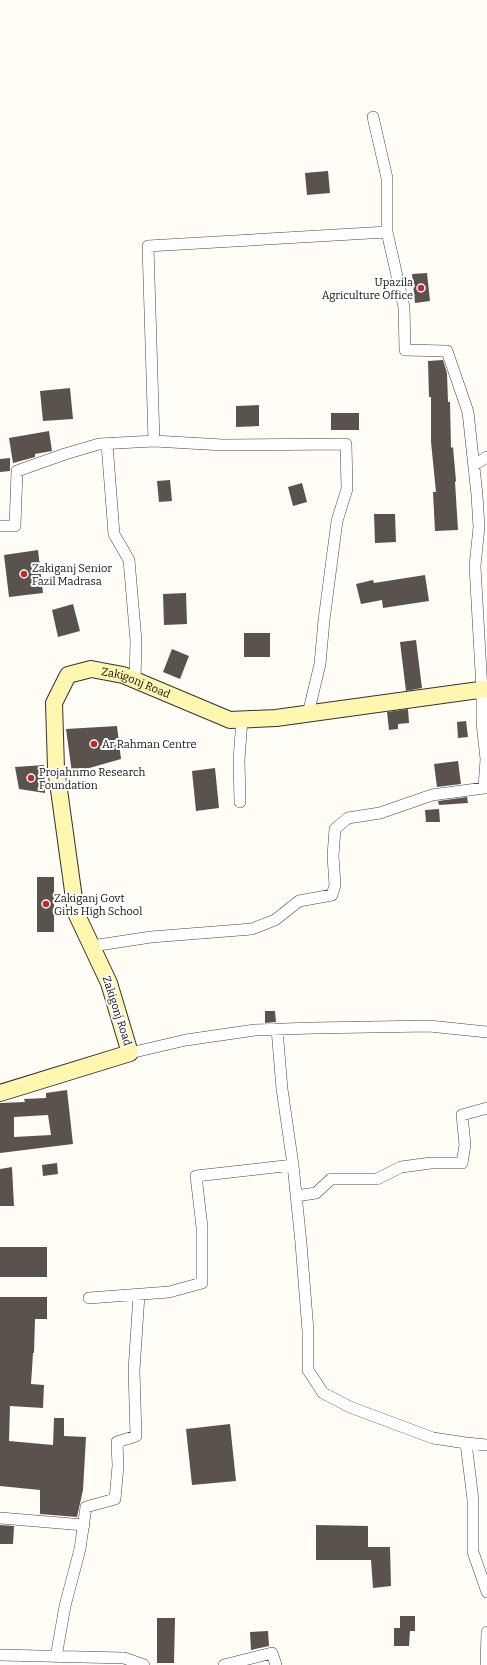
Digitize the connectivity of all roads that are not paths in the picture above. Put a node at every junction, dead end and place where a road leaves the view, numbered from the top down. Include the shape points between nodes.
1 (373, 117) dead end
2 (387, 232) junction
3 (154, 440) junction
4 (107, 444) junction
5 (487, 457) edge
6 (474, 465) junction
7 (0, 526) edge
8 (135, 680) junction
9 (485, 690) edge
10 (308, 714) junction
11 (242, 719) junction
12 (240, 802) dead end
13 (92, 946) junction
14 (277, 1029) junction
15 (487, 1032) edge
16 (130, 1054) junction
17 (0, 1093) edge
18 (487, 1108) edge
19 (293, 1165) junction
20 (296, 1196) junction
21 (139, 1295) junction
22 (89, 1298) dead end
23 (466, 1443) junction
24 (487, 1446) edge
25 (0, 1518) edge
26 (84, 1525) junction
27 (487, 1592) edge
28 (487, 1632) edge
29 (0, 1655) edge
30 (56, 1657) junction
31 (144, 1665) edge
32 (224, 1665) edge
33 (276, 1665) edge
34 (486, 1665) edge

1 - 2 street via 387,178
2 - 3 street via 148,246
2 - 6 street via 404,307 405,350 447,351 468,412
3 - 4 street
3 - 10 street via 223,445 346,444 347,489 337,521 320,664
4 - 7 street via 65,454 17,471 15,526
4 - 8 street via 114,534 129,560 136,641
5 - 6 street
6 - 9 street via 479,527 475,566
8 - 11 main road, Zakigonj Road via 230,720
8 - 13 main road, Zakigonj Road via 91,669 68,676 54,703 56,768 76,913
9 - 10 main road, Zakigonj Road
9 - 13 street via 482,723 486,759 484,788 432,794 380,813 348,818 335,829 335,885 332,895 299,901 275,920 252,929 151,937
10 - 11 main road, Zakigonj Road
11 - 12 street via 239,760
13 - 16 main road, Zakigonj Road via 110,983
14 - 15 street via 429,1026
14 - 16 street via 186,1040
14 - 19 street via 282,1089
16 - 17 main road, Zakigonj Road
18 - 20 street via 462,1114 465,1145 462,1163 431,1163 401,1167 377,1179 330,1179 316,1193
19 - 20 street
19 - 21 street via 196,1176 202,1228 202,1283 170,1292
20 - 23 street via 308,1332 308,1370 323,1393 350,1407 433,1438
21 - 22 street
21 - 26 street via 134,1370 136,1436 117,1442 115,1500 86,1508
23 - 24 street
23 - 27 street via 473,1500 474,1552
25 - 26 street
26 - 30 street
28 - 34 street
29 - 30 street
30 - 31 street via 124,1658
32 - 33 street via 272,1654

